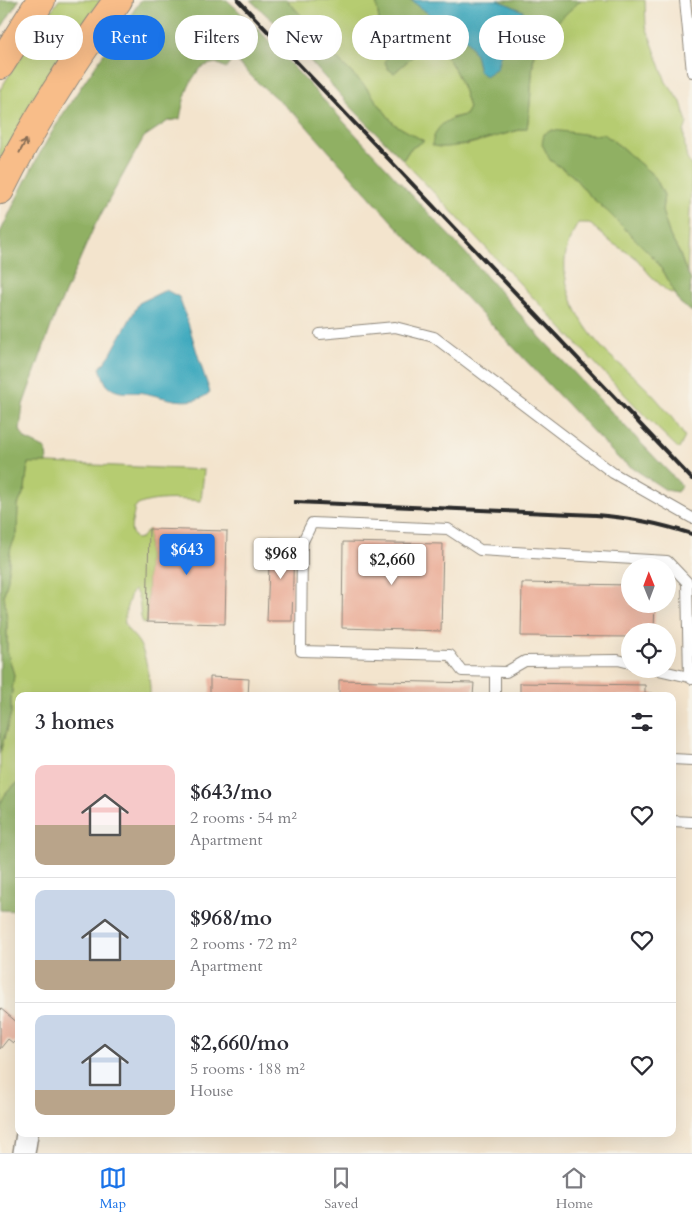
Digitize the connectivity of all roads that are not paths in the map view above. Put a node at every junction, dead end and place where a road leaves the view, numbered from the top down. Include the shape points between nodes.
1 (41, 0) edge
2 (118, 0) edge
3 (685, 0) edge
4 (0, 65) edge
5 (692, 72) edge
6 (0, 190) edge
7 (320, 334) dead end
8 (692, 518) edge
9 (621, 661) edge
10 (495, 672) junction
11 (676, 674) edge
12 (690, 678) edge
13 (495, 692) edge
14 (676, 759) edge
15 (692, 760) edge
16 (676, 822) edge
17 (692, 822) edge
18 (27, 1137) edge
19 (24, 1153) edge

1 - 4 main road
6 -> 2 main road via 68,70
3 - 5 lane
7 - 8 lane via 395,327 434,337 613,472
9 - 10 lane via 525,661 506,672
10 - 12 lane via 462,671 450,655 301,651 302,543 312,523 448,529 480,550 668,561 687,582
10 - 13 lane
11 - 12 lane
14 - 15 lane
16 - 17 lane
18 - 19 street

